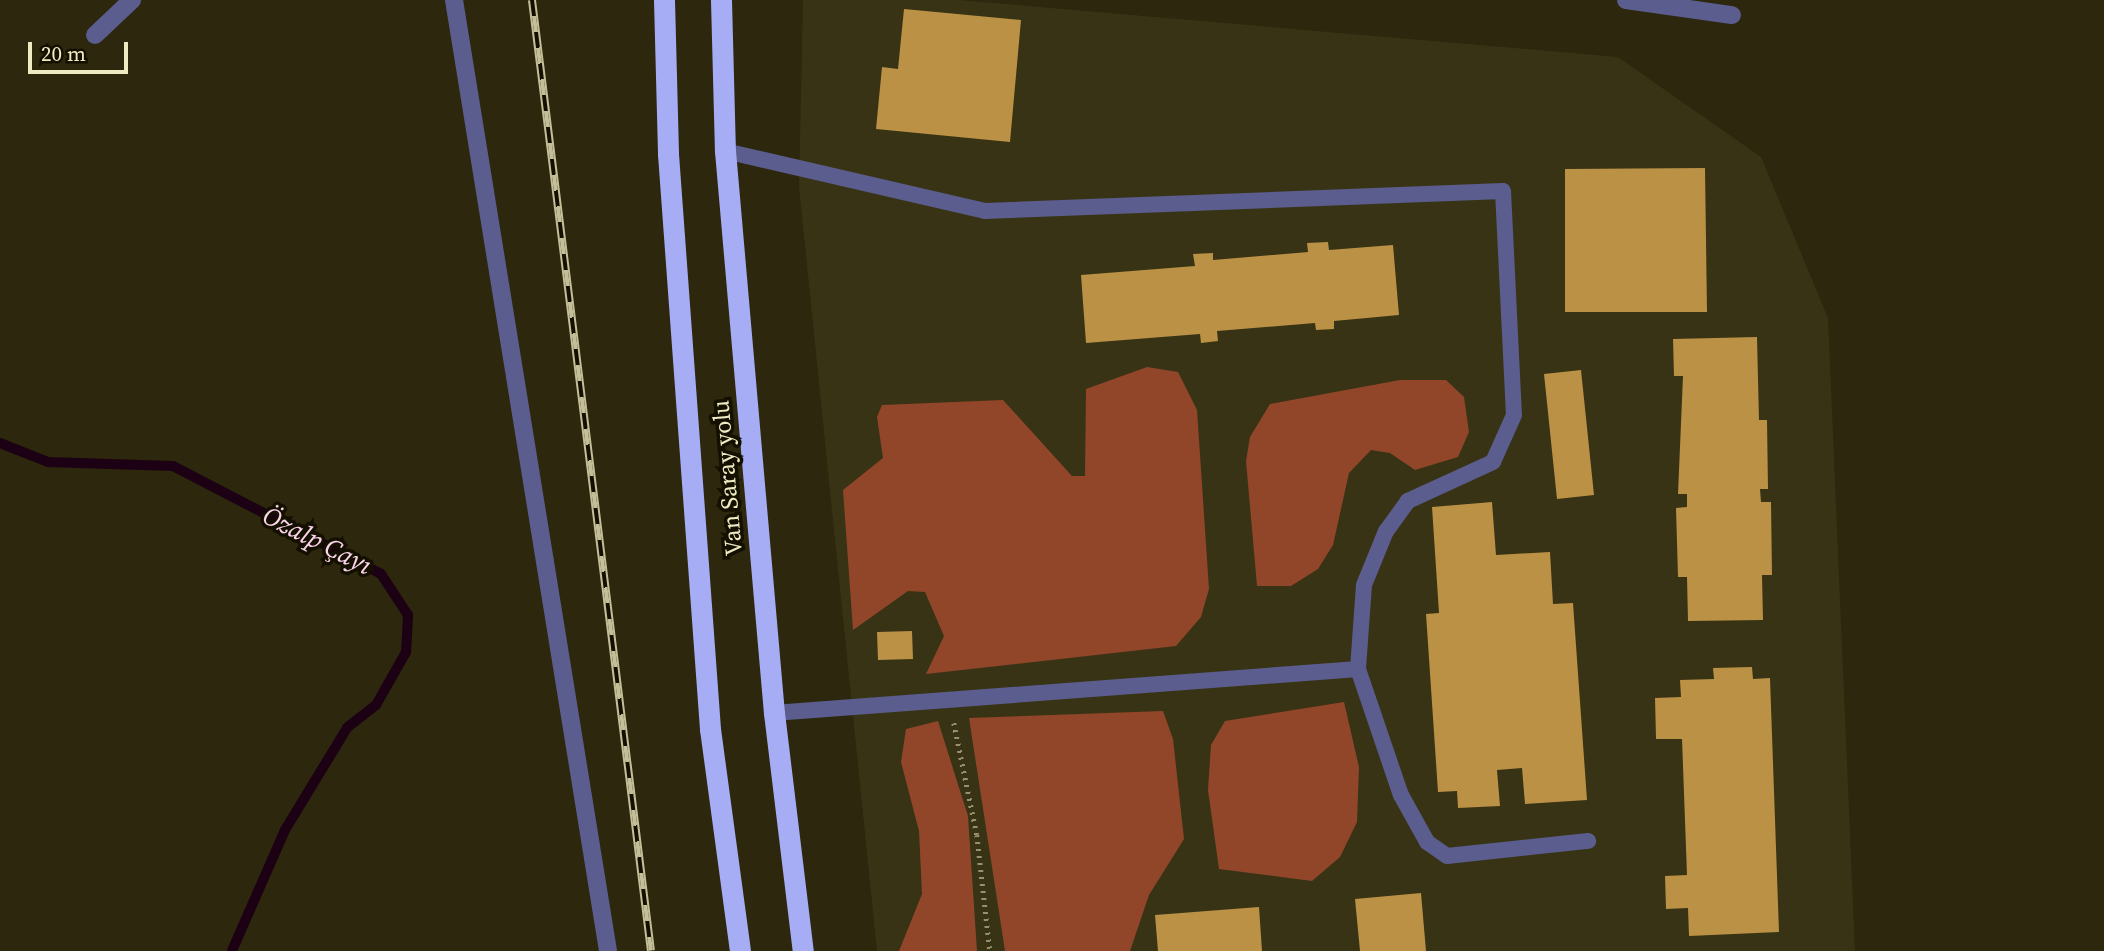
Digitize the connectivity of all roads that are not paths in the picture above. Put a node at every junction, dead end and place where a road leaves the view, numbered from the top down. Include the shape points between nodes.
1 (132, 0) edge
2 (454, 0) edge
3 (664, 0) edge
4 (721, 0) edge
5 (1626, 0) edge
6 (1731, 15) dead end
7 (95, 35) dead end
8 (725, 151) junction
9 (1358, 669) junction
10 (775, 713) junction
11 (1588, 841) dead end
12 (608, 951) edge
13 (740, 951) edge
14 (803, 951) edge

1 - 7 street
2 - 12 street
3 - 13 highway, Van Saray yolu via 668,154 710,729
4 - 8 highway, Van Saray yolu
5 - 6 street
8 - 9 lane via 985,211 1503,191 1514,415 1493,462 1408,501 1386,531 1364,585
8 - 10 highway, Van Saray yolu
9 - 10 lane
9 - 11 lane via 1401,796 1427,842 1447,856
10 - 14 highway, Van Saray yolu

